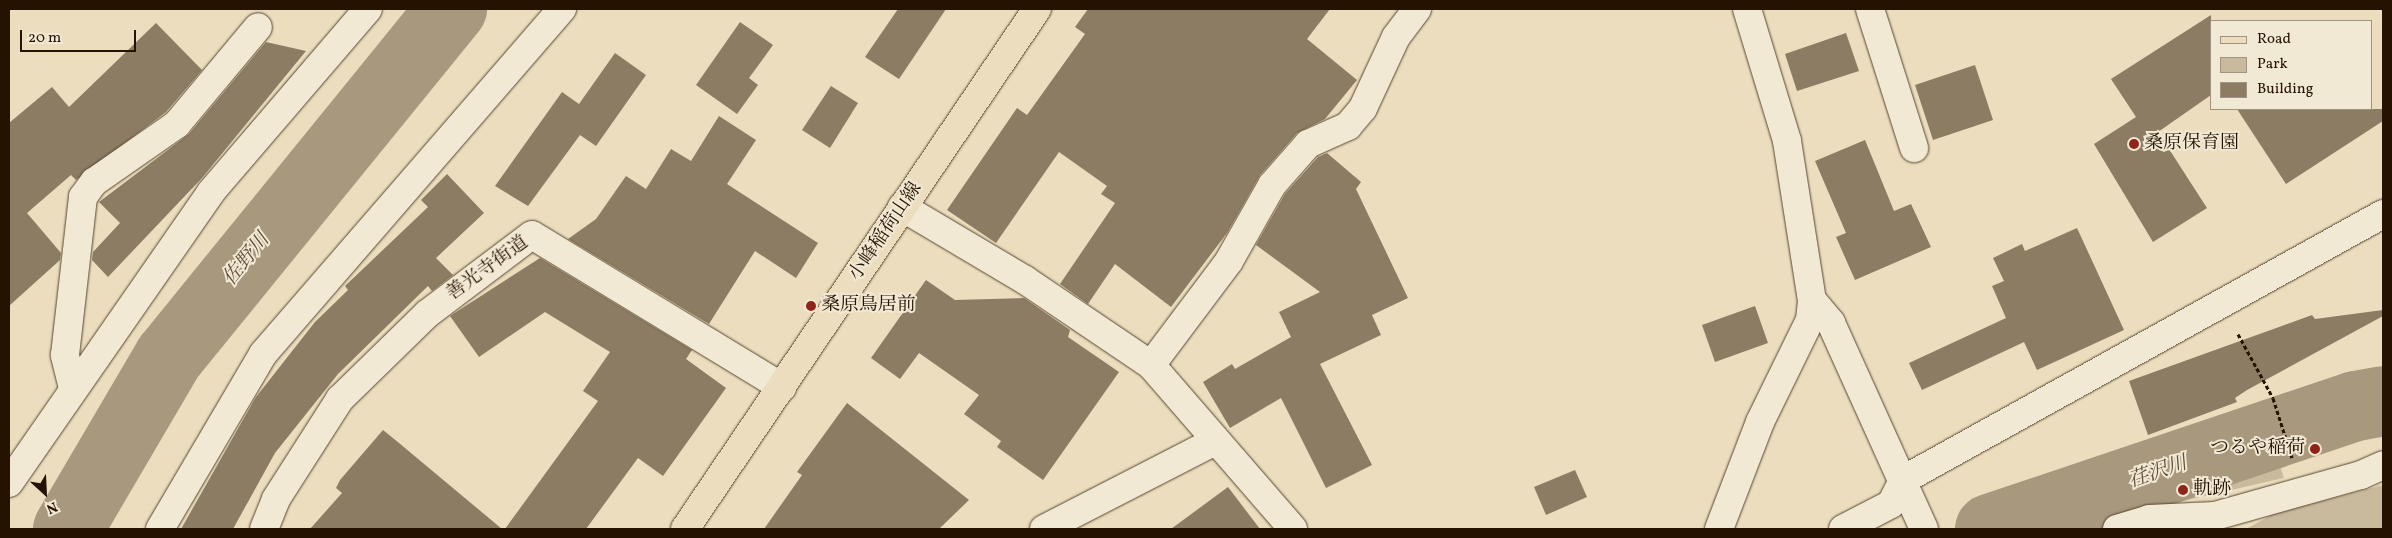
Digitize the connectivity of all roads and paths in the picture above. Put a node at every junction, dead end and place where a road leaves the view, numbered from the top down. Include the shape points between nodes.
1 (368, 9) edge
2 (562, 9) edge
3 (1037, 9) edge
4 (1417, 9) edge
5 (1746, 9) edge
6 (1870, 9) edge
7 (258, 27) dead end
8 (1914, 148) dead end
9 (902, 207) junction
10 (2383, 214) edge
11 (1812, 300) junction
12 (2222, 304) junction
13 (1151, 365) junction
14 (782, 387) junction
15 (74, 388) junction
16 (1216, 441) junction
17 (2292, 460) dead end
18 (2383, 465) edge
19 (9, 483) edge
20 (1908, 491) junction
21 (1082, 520) edge
22 (160, 529) edge
23 (264, 529) edge
24 (685, 529) edge
25 (1044, 529) edge
26 (1293, 529) edge
27 (1719, 529) edge
28 (1843, 529) edge
29 (1924, 529) edge
30 (2117, 529) edge

1 - 15 street via 211,192
2 - 22 street via 262,354
3 - 9 main road, 小峰稲荷山線
4 - 13 street via 1396,37 1363,108 1348,126 1308,144 1272,185 1229,261
5 - 11 street via 1787,141
6 - 8 street
7 - 15 street via 178,124 94,182 83,197 65,355
9 - 13 street via 1025,280
9 - 14 main road, 小峰稲荷山線
10 - 12 street
11 - 20 street via 1831,323
11 - 27 street via 1810,320 1760,422
12 - 17 path via 2272,398
12 - 20 street
13 - 16 street
14 - 23 street, 善光寺街道 via 532,235 427,314 340,398 276,499
14 - 24 main road, 小峰稲荷山線
15 - 19 street
16 - 21 street
16 - 26 street
18 - 30 street via 2361,476 2215,516 2150,519
20 - 28 street via 1891,504
20 - 29 street
21 - 25 street

